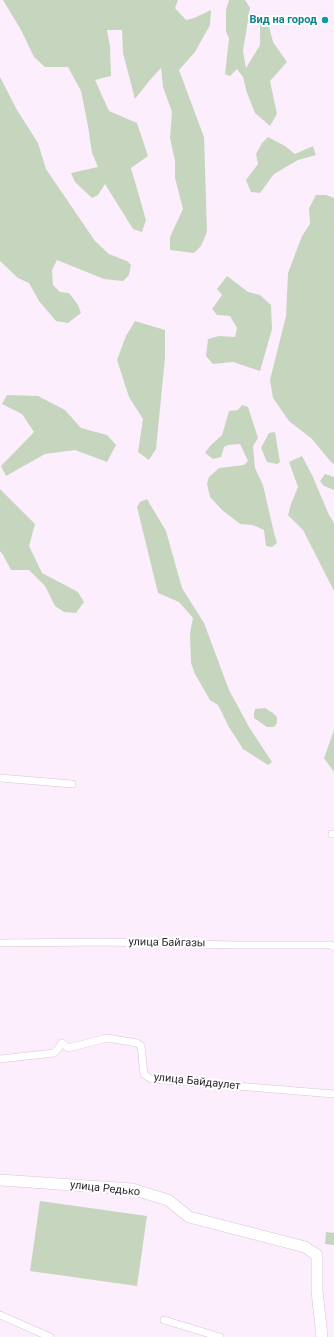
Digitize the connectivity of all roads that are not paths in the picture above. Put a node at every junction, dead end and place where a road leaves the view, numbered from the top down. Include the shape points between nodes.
1 (0, 778) edge
2 (72, 784) dead end
3 (0, 943) edge
4 (334, 947) edge
5 (0, 1059) edge
6 (334, 1094) edge
7 (0, 1180) edge
8 (0, 1315) edge
9 (164, 1320) dead end
10 (50, 1337) edge
11 (220, 1337) edge
12 (322, 1337) edge

1 - 2 street
3 - 4 street, улица Байгазы via 105,942
5 - 6 street, улица Байдаулет via 54,1053 62,1043 68,1048 107,1038 137,1043 141,1046 144,1074 151,1079
7 - 12 street, улица Редько via 132,1190 168,1200 189,1217 304,1247 317,1255 317,1291
8 - 10 street
9 - 11 street

